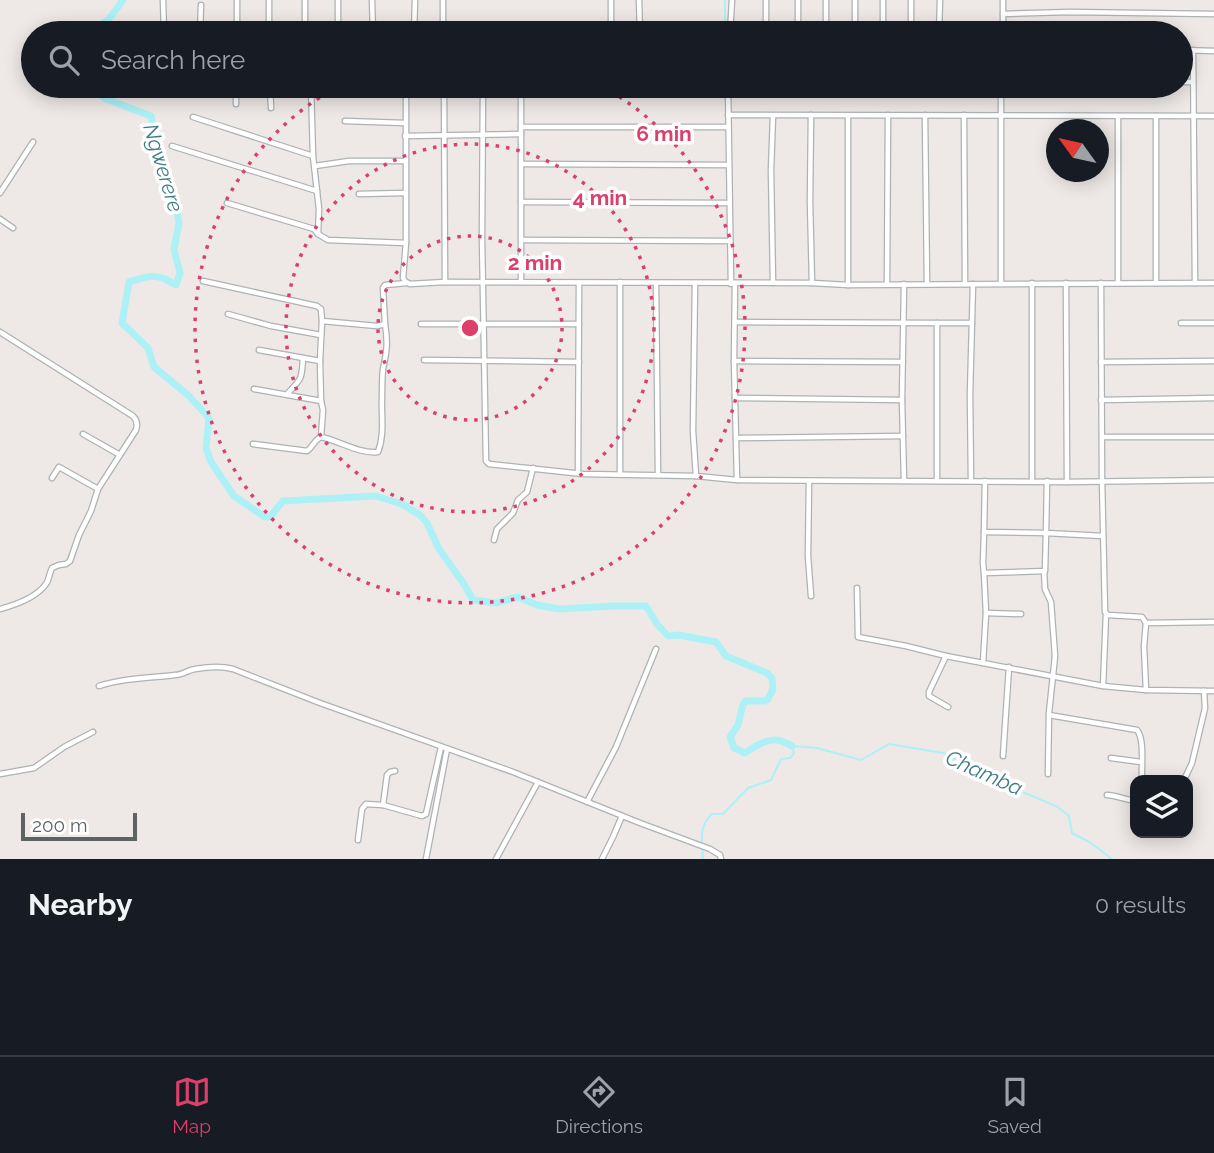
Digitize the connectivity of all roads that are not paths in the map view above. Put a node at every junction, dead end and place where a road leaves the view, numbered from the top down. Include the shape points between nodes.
1 (163, 0) edge
2 (237, 0) edge
3 (269, 0) edge
4 (305, 0) edge
5 (338, 0) edge
6 (372, 0) edge
7 (415, 0) edge
8 (443, 0) edge
9 (611, 0) edge
10 (639, 0) edge
11 (732, 0) edge
12 (766, 0) edge
13 (798, 0) edge
14 (826, 0) edge
15 (855, 0) edge
16 (883, 0) edge
17 (911, 0) edge
18 (940, 0) edge
19 (1003, 0) edge
20 (201, 5) dead end
21 (1003, 14) junction
22 (1214, 14) edge
23 (164, 21) edge
24 (200, 21) edge
25 (237, 21) edge
26 (269, 21) edge
27 (305, 21) edge
28 (338, 21) edge
29 (373, 21) edge
30 (414, 21) edge
31 (443, 21) edge
32 (611, 21) edge
33 (640, 21) edge
34 (731, 21) edge
35 (766, 21) edge
36 (798, 21) edge
37 (825, 21) edge
38 (855, 21) edge
39 (883, 21) edge
40 (911, 21) edge
41 (939, 21) edge
42 (1003, 21) edge
43 (1193, 50) edge
44 (1214, 51) edge
45 (1193, 82) edge
46 (236, 98) edge
47 (271, 98) edge
48 (311, 98) edge
49 (406, 98) edge
50 (444, 98) edge
51 (483, 98) edge
52 (521, 98) edge
53 (727, 98) edge
54 (1001, 98) edge
55 (236, 104) dead end
56 (271, 108) dead end
57 (728, 115) junction
58 (811, 115) junction
59 (888, 115) junction
60 (925, 115) junction
61 (964, 115) junction
62 (773, 116) junction
63 (848, 116) junction
64 (1001, 116) junction
65 (1156, 116) junction
66 (1193, 116) junction
67 (1214, 116) edge
68 (192, 117) dead end
69 (1118, 117) junction
70 (345, 121) dead end
71 (405, 123) junction
72 (521, 127) junction
73 (728, 127) junction
74 (521, 134) junction
75 (483, 135) junction
76 (405, 136) junction
77 (444, 136) junction
78 (33, 142) dead end
79 (172, 146) dead end
80 (313, 156) junction
81 (405, 161) junction
82 (522, 164) junction
83 (729, 165) junction
84 (315, 166) junction
85 (317, 191) junction
86 (0, 193) edge
87 (405, 193) junction
88 (359, 194) dead end
89 (521, 202) junction
90 (228, 203) dead end
91 (729, 203) junction
92 (0, 219) edge
93 (13, 228) dead end
94 (318, 234) junction
95 (522, 240) junction
96 (730, 241) junction
97 (406, 243) junction
98 (203, 281) dead end
99 (445, 282) junction
100 (484, 282) junction
101 (521, 282) junction
102 (620, 282) junction
103 (408, 283) junction
104 (579, 283) junction
105 (656, 283) junction
106 (695, 283) junction
107 (773, 283) junction
108 (812, 283) junction
109 (927, 283) junction
110 (1001, 283) junction
111 (1066, 283) junction
112 (1101, 283) junction
113 (1118, 283) junction
114 (1156, 283) junction
115 (1195, 283) junction
116 (1214, 283) edge
117 (733, 284) junction
118 (887, 284) junction
119 (904, 284) junction
120 (965, 284) junction
121 (973, 284) junction
122 (1032, 284) junction
123 (848, 285) junction
124 (228, 314) dead end
125 (322, 321) junction
126 (734, 322) junction
127 (937, 323) junction
128 (972, 323) junction
129 (1181, 323) dead end
130 (1214, 323) edge
131 (385, 324) junction
132 (421, 324) dead end
133 (579, 324) junction
134 (903, 324) junction
135 (484, 325) junction
136 (0, 332) edge
137 (321, 335) junction
138 (259, 350) dead end
139 (303, 358) junction
140 (320, 360) junction
141 (424, 360) dead end
142 (484, 361) junction
143 (1214, 361) edge
144 (579, 362) junction
145 (734, 362) junction
146 (902, 362) junction
147 (1101, 362) junction
148 (254, 389) dead end
149 (287, 394) junction
150 (735, 398) junction
151 (1214, 398) edge
152 (902, 400) junction
153 (1101, 400) junction
154 (321, 401) junction
155 (83, 434) dead end
156 (903, 436) junction
157 (321, 437) junction
158 (1101, 437) junction
159 (1214, 437) edge
160 (736, 438) junction
161 (253, 444) dead end
162 (120, 454) junction
163 (533, 468) junction
164 (578, 472) junction
165 (620, 474) junction
166 (658, 475) junction
167 (696, 476) junction
168 (52, 478) dead end
169 (1214, 480) edge
170 (737, 481) junction
171 (809, 481) junction
172 (904, 481) junction
173 (937, 481) junction
174 (971, 481) junction
175 (985, 481) junction
176 (1032, 481) junction
177 (1047, 481) junction
178 (1102, 481) junction
179 (1068, 482) junction
180 (98, 489) junction
181 (984, 532) junction
182 (1046, 533) junction
183 (1103, 536) junction
184 (494, 540) dead end
185 (1044, 571) junction
186 (984, 573) junction
187 (857, 588) dead end
188 (811, 597) dead end
189 (0, 608) edge
190 (986, 613) junction
191 (1021, 614) dead end
192 (1106, 614) junction
193 (1214, 622) edge
194 (1146, 623) junction
195 (656, 649) dead end
196 (946, 656) junction
197 (983, 663) junction
198 (1009, 667) junction
199 (1053, 676) junction
200 (99, 686) dead end
201 (1103, 686) junction
202 (1146, 690) junction
203 (1204, 691) junction
204 (1214, 691) edge
205 (948, 707) dead end
206 (1049, 715) junction
207 (93, 732) dead end
208 (441, 747) junction
209 (447, 749) junction
210 (1003, 756) dead end
211 (1111, 758) dead end
212 (1141, 762) junction
213 (395, 771) dead end
214 (0, 774) edge
215 (1048, 774) dead end
216 (1142, 775) edge
217 (1186, 775) edge
218 (538, 782) junction
219 (1107, 795) dead end
220 (1130, 800) edge
221 (587, 802) junction
222 (383, 805) junction
223 (622, 816) junction
224 (358, 840) dead end
225 (426, 859) edge
226 (496, 859) edge
227 (602, 859) edge
228 (721, 859) edge

1 - 23 street
2 - 25 street
3 - 26 street
4 - 27 street
5 - 28 street
6 - 29 street
7 - 30 street
8 - 31 street
9 - 32 street
10 - 33 street
11 - 34 street
12 - 35 street
13 - 36 street
14 - 37 street
15 - 38 street
16 - 39 street
17 - 40 street
18 - 41 street
19 - 21 street
20 - 24 street
21 - 22 street
21 - 42 street
43 - 44 street
45 - 66 street
46 - 55 street
47 - 56 street
48 - 80 street
49 - 71 street
50 - 77 street
51 - 75 street
52 - 72 street
53 - 57 street
54 - 64 street
57 - 62 street
57 - 73 street
58 - 62 street
58 - 63 street
58 - 108 street
59 - 60 street
59 - 63 street
59 - 118 street
60 - 61 street
60 - 109 street
61 - 64 street
61 - 120 street
62 - 107 street
63 - 123 street
64 - 69 street
64 - 110 street
65 - 66 street
65 - 69 street
65 - 114 street
66 - 67 street
66 - 115 street
68 - 80 street
69 - 113 street
70 - 71 street
71 - 76 street
72 - 73 street
72 - 74 street
73 - 83 street
74 - 75 street
74 - 82 street
75 - 77 street
75 - 100 street
76 - 77 street
76 - 81 street
77 - 99 street
78 - 86 street
79 - 85 street
80 - 84 street
81 - 84 street
81 - 87 street
82 - 83 street
82 - 89 street
83 - 91 street
84 - 85 street
85 - 94 street
87 - 88 street
87 - 97 street
89 - 91 street
89 - 95 street
90 - 94 street
91 - 96 street
92 - 93 street
94 - 97 street via 328,240
95 - 96 street
95 - 101 street
96 - 117 street
97 - 103 street via 403,278
98 - 125 street via 317,306
99 - 100 street
99 - 103 street
100 - 101 street
100 - 135 street
101 - 104 street
102 - 104 street
102 - 105 street
102 - 165 street
103 - 131 street via 385,285
104 - 133 street
105 - 106 street
105 - 166 street
106 - 117 street
106 - 167 street
107 - 108 street
107 - 117 street
108 - 123 street
109 - 119 street
109 - 120 street
110 - 121 street
110 - 122 street
111 - 112 street
111 - 122 street
111 - 179 street
112 - 113 street
112 - 147 street
113 - 114 street
114 - 115 street
115 - 116 street
117 - 126 street
118 - 119 street
118 - 123 street
119 - 134 street
120 - 121 street
121 - 128 street
122 - 176 street
124 - 137 street
125 - 131 street
125 - 137 street
126 - 134 street
126 - 145 street
127 - 128 street
127 - 134 street
127 - 173 street
128 - 174 street
129 - 130 street
131 - 157 street via 388,342 379,452
132 - 135 street
133 - 135 street
133 - 144 street
134 - 146 street
135 - 142 street
136 - 162 street via 135,418 136,430
137 - 140 street
138 - 139 street
139 - 140 street
139 - 149 street via 300,381
140 - 154 street
141 - 142 street
142 - 144 street
142 - 163 street via 487,463
143 - 147 street
144 - 164 street
145 - 146 street
145 - 150 street
146 - 152 street
147 - 153 street
148 - 149 street
149 - 154 street
150 - 152 street
150 - 160 street
151 - 153 street
152 - 156 street
153 - 158 street
154 - 157 street
155 - 162 street
156 - 160 street
156 - 172 street
157 - 161 street via 307,451
158 - 159 street
158 - 178 street
160 - 170 street
162 - 180 street
163 - 164 street
163 - 184 street via 527,492 497,529
164 - 165 street
165 - 166 street
166 - 167 street
167 - 170 street
168 - 180 street via 59,467
169 - 178 street
170 - 171 street
171 - 172 street
171 - 188 street
172 - 173 street
173 - 174 street
174 - 175 street
175 - 176 street
175 - 181 street
176 - 177 street
177 - 179 street
177 - 182 street
178 - 179 street
178 - 183 street
180 - 189 street via 69,561 52,568 48,581 35,594
181 - 182 street
181 - 186 street
182 - 183 street
182 - 185 street
183 - 192 street
185 - 186 street
185 - 199 street via 1053,618
186 - 190 street
187 - 196 street via 858,637
190 - 191 street
190 - 197 street
192 - 194 street via 1142,617
192 - 201 street
193 - 194 street
194 - 202 street
195 - 221 street via 616,747
196 - 197 street
196 - 205 street via 929,694
197 - 198 street
198 - 199 street
198 - 210 street
199 - 201 street
199 - 206 street
200 - 208 street via 225,667
201 - 202 street
202 - 203 street
203 - 204 street
203 - 217 street via 1205,708
206 - 212 street via 1137,730 1142,740
206 - 215 street
207 - 214 street via 34,768
208 - 209 street
208 - 222 street via 424,816
209 - 218 street
209 - 225 street
211 - 212 street
212 - 216 street
213 - 222 street via 387,775
218 - 221 street
218 - 226 street
219 - 220 street
221 - 223 street
222 - 224 street via 363,806
223 - 227 street
223 - 228 street via 710,849

